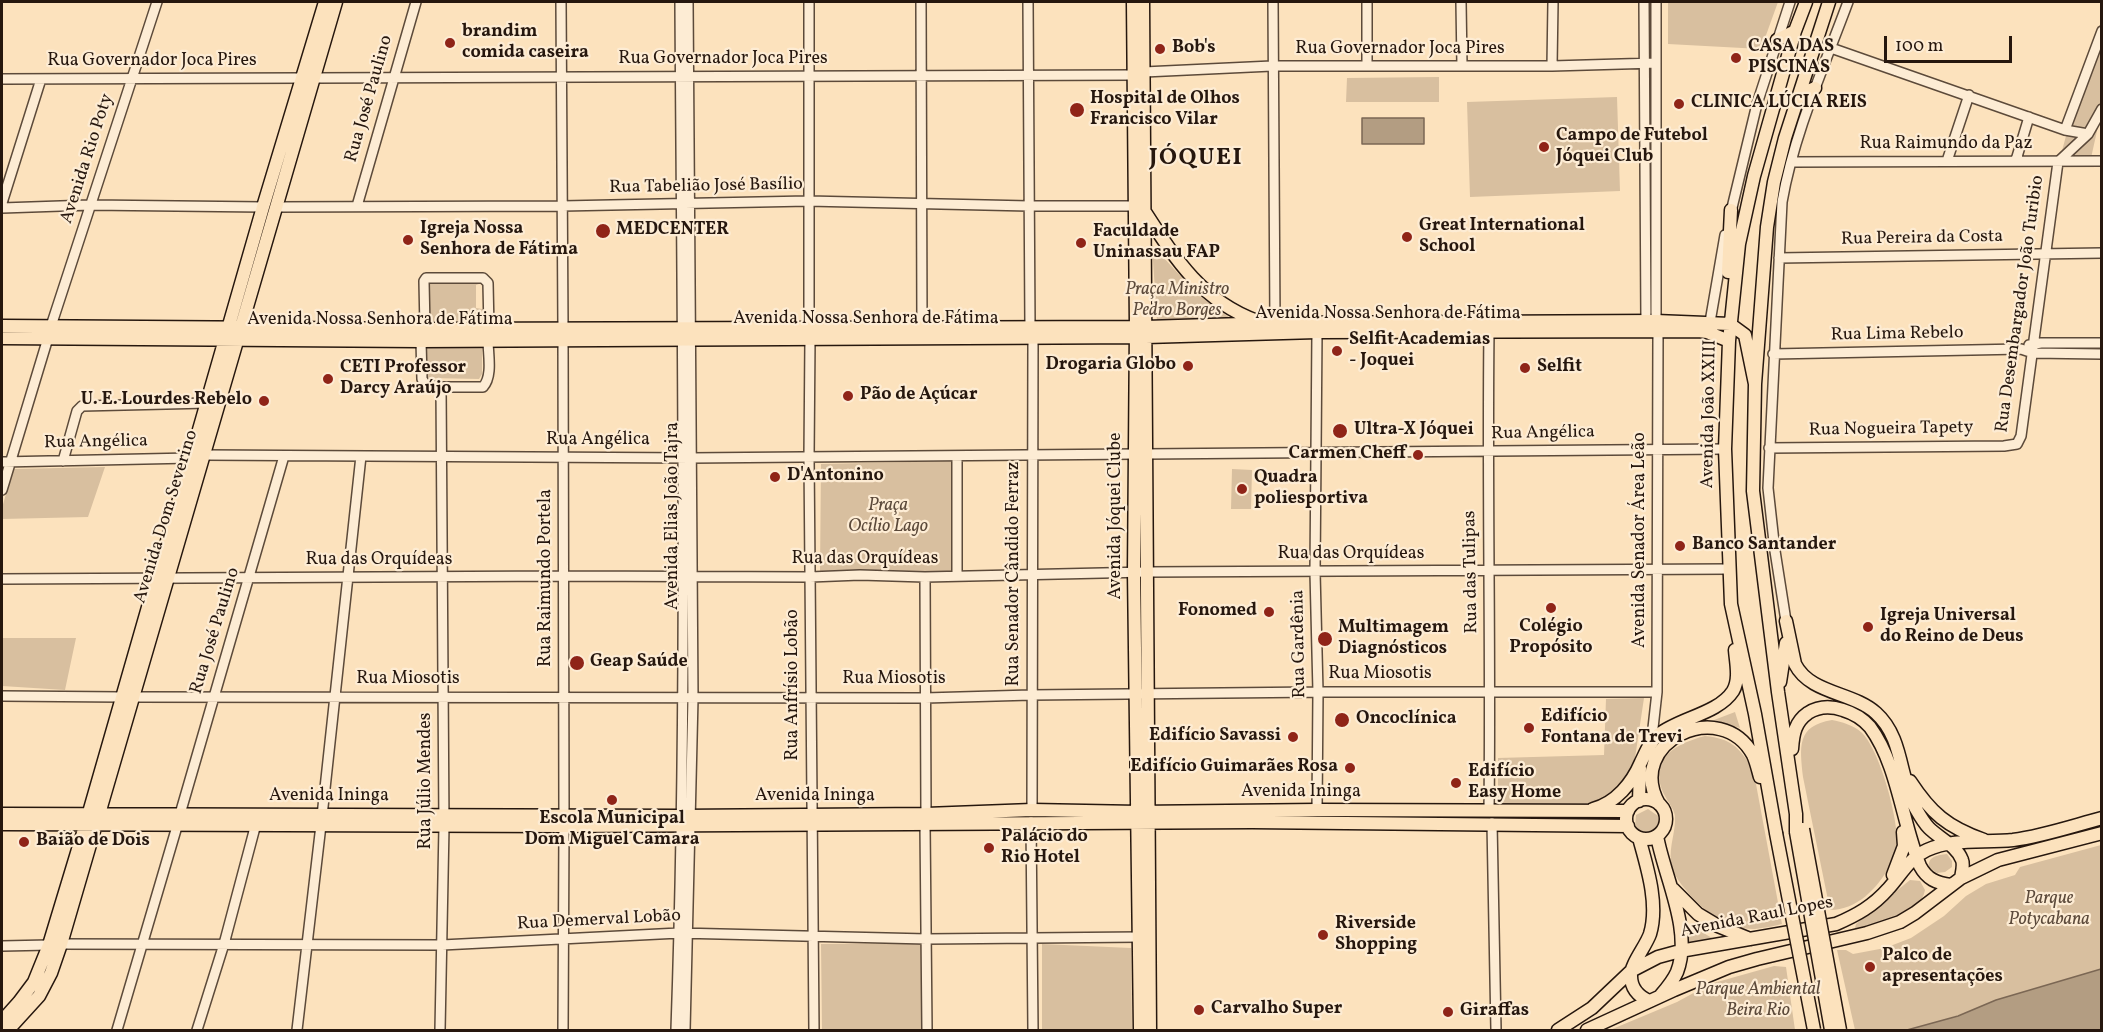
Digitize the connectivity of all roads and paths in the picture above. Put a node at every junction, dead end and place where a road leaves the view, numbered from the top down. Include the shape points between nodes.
1 (157, 2) edge
2 (325, 2) edge
3 (336, 2) edge
4 (416, 2) edge
5 (561, 2) edge
6 (680, 2) edge
7 (688, 2) edge
8 (809, 2) edge
9 (921, 2) edge
10 (1028, 2) edge
11 (1133, 2) edge
12 (1143, 2) edge
13 (1273, 2) edge
14 (1367, 2) edge
15 (1461, 2) edge
16 (1553, 2) edge
17 (1644, 2) edge
18 (1656, 2) edge
19 (1790, 2) edge
20 (1806, 2) edge
21 (1829, 2) edge
22 (1848, 2) edge
23 (1795, 31) junction
24 (2102, 31) edge
25 (1777, 40) junction
26 (1831, 48) junction
27 (1656, 63) junction
28 (1644, 64) junction
29 (1272, 66) junction
30 (1367, 66) junction
31 (1462, 66) junction
32 (1552, 66) junction
33 (1139, 73) junction
34 (1028, 74) junction
35 (561, 76) junction
36 (808, 76) junction
37 (922, 76) junction
38 (132, 78) junction
39 (308, 78) junction
40 (393, 78) junction
41 (684, 78) junction
42 (2, 79) edge
43 (40, 79) junction
44 (1815, 88) junction
45 (1799, 95) junction
46 (1969, 95) junction
47 (2102, 109) edge
48 (2029, 117) junction
49 (2065, 130) junction
50 (2088, 134) junction
51 (1657, 136) junction
52 (1645, 137) junction
53 (2016, 160) junction
54 (1947, 161) junction
55 (2102, 161) edge
56 (1791, 162) junction
57 (2058, 162) junction
58 (1645, 195) junction
59 (1657, 195) junction
60 (808, 201) junction
61 (2, 203) edge
62 (686, 203) junction
63 (922, 203) junction
64 (90, 205) junction
65 (357, 206) junction
66 (562, 206) junction
67 (1029, 206) junction
68 (263, 207) junction
69 (277, 207) junction
70 (2, 208) edge
71 (1140, 208) junction
72 (1731, 210) junction
73 (1646, 238) junction
74 (1656, 238) junction
75 (2046, 253) junction
76 (2102, 253) edge
77 (1779, 258) junction
78 (1732, 304) junction
79 (1710, 322) junction
80 (1261, 323) junction
81 (1275, 323) junction
82 (1730, 324) junction
83 (1653, 325) junction
84 (2, 326) edge
85 (922, 327) junction
86 (50, 332) junction
87 (1141, 332) junction
88 (1317, 332) junction
89 (1489, 332) junction
90 (234, 333) junction
91 (686, 333) junction
92 (1031, 333) junction
93 (489, 334) junction
94 (563, 334) junction
95 (809, 334) junction
96 (423, 335) junction
97 (2, 338) edge
98 (1729, 341) junction
99 (2102, 343) edge
100 (2034, 348) junction
101 (1773, 354) junction
102 (2102, 354) edge
103 (1755, 384) junction
104 (441, 387) junction
105 (208, 403) junction
106 (2013, 445) joint
107 (1769, 448) junction
108 (1656, 449) junction
109 (1725, 449) junction
110 (1317, 451) junction
111 (1487, 451) junction
112 (1141, 454) junction
113 (205, 455) junction
114 (284, 456) junction
115 (361, 456) junction
116 (442, 456) junction
117 (957, 456) junction
118 (1031, 456) junction
119 (808, 457) junction
120 (191, 458) junction
121 (563, 458) junction
122 (687, 458) junction
123 (63, 460) junction
124 (6, 462) edge
125 (2, 490) edge
126 (1657, 569) junction
127 (1729, 569) junction
128 (1488, 570) junction
129 (1141, 572) junction
130 (1315, 572) junction
131 (1032, 575) junction
132 (564, 576) junction
133 (957, 576) junction
134 (810, 577) junction
135 (925, 577) junction
136 (249, 578) junction
137 (349, 578) junction
138 (443, 578) junction
139 (686, 578) junction
140 (2, 579) edge
141 (161, 579) junction
142 (1731, 604) junction
143 (1786, 621) junction
144 (1318, 692) junction
145 (1491, 692) junction
146 (1658, 692) junction
147 (1778, 692) junction
148 (1031, 695) junction
149 (1143, 695) junction
150 (2, 696) edge
151 (444, 696) junction
152 (811, 696) junction
153 (126, 697) junction
154 (335, 697) junction
155 (564, 697) junction
156 (213, 698) junction
157 (688, 698) junction
158 (925, 698) junction
159 (1647, 747) junction
160 (1640, 764) junction
161 (1905, 773) junction
162 (1792, 783) junction
163 (1639, 801) junction
164 (1659, 804) junction
165 (1900, 804) junction
166 (1317, 810) junction
167 (1628, 811) junction
168 (1584, 812) junction
169 (2, 814) edge
170 (1032, 816) junction
171 (1144, 817) junction
172 (1490, 817) junction
173 (92, 818) junction
174 (2102, 818) edge
175 (179, 819) junction
176 (257, 819) junction
177 (811, 819) junction
178 (322, 820) junction
179 (687, 820) junction
180 (926, 820) junction
181 (444, 821) junction
182 (564, 821) junction
183 (2, 824) edge
184 (1628, 826) junction
185 (1799, 830) junction
186 (1776, 833) junction
187 (2102, 833) edge
188 (1657, 836) junction
189 (1639, 838) junction
190 (1987, 841) junction
191 (1948, 843) junction
192 (1916, 856) junction
193 (1956, 882) junction
194 (1672, 888) junction
195 (1875, 901) junction
196 (684, 933) junction
197 (813, 936) junction
198 (1140, 937) junction
199 (1031, 938) junction
200 (927, 939) junction
201 (1751, 939) junction
202 (563, 940) junction
203 (143, 944) junction
204 (224, 944) junction
205 (55, 945) junction
206 (442, 945) junction
207 (2, 946) edge
208 (306, 946) junction
209 (1680, 951) junction
210 (1631, 970) junction
211 (1654, 999) junction
212 (2, 1021) edge
213 (8, 1030) edge
214 (117, 1030) edge
215 (197, 1030) edge
216 (297, 1030) edge
217 (440, 1030) edge
218 (563, 1030) edge
219 (676, 1030) edge
220 (685, 1030) edge
221 (814, 1030) edge
222 (927, 1030) edge
223 (1033, 1030) edge
224 (1140, 1030) edge
225 (1150, 1030) edge
226 (1496, 1030) edge
227 (1558, 1030) edge
228 (1587, 1030) edge
229 (1814, 1030) edge
230 (1831, 1030) edge
231 (1840, 1030) edge

1 - 38 street, Avenida Rio Poty
2 - 39 main road, Avenida Dom Severino
3 - 39 main road, Avenida Dom Severino
4 - 40 street, Rua José Paulino
5 - 35 street, Rua Raimundo Portela
6 - 41 street, Avenida Elias João Tajra
7 - 41 street, Avenida Elias João Tajra
8 - 36 street, Rua Anfrísio Lobão
9 - 37 street
10 - 34 street, Rua Senador Cândido Ferraz
11 - 33 main road, Avenida Jóquei Clube
12 - 33 main road, Avenida Jóquei Clube
13 - 29 street
14 - 30 street
15 - 31 street
16 - 32 street
17 - 28 street, Avenida Senador Área Leão
18 - 27 street, Avenida Senador Área Leão
19 - 25 street, Avenida João XXIII
20 - 23 main road, Avenida João XXIII
21 - 45 main road
22 - 26 street
23 - 25 main road
23 - 78 main road, Avenida João XXIII via 1739,244
24 - 49 street
25 - 72 street, Avenida João XXIII
26 - 44 street
26 - 46 street
27 - 28 street, Rua Governador Joca Pires
27 - 51 street, Avenida Senador Área Leão
28 - 32 street, Rua Governador Joca Pires
28 - 52 street, Avenida Senador Área Leão
29 - 30 street, Rua Governador Joca Pires
29 - 33 street, Rua Governador Joca Pires
29 - 81 street
30 - 31 street, Rua Governador Joca Pires
31 - 32 street, Rua Governador Joca Pires
33 - 34 street, Rua Governador Joca Pires
33 - 71 main road, Avenida Jóquei Clube
34 - 37 street, Rua Governador Joca Pires
34 - 67 street, Rua Senador Cândido Ferraz
35 - 40 street, Rua Governador Joca Pires
35 - 41 street, Rua Governador Joca Pires
35 - 66 street, Rua Raimundo Portela
36 - 37 street, Rua Governador Joca Pires
36 - 41 street, Rua Governador Joca Pires
36 - 60 street, Rua Anfrísio Lobão
37 - 63 street
38 - 39 street, Rua Governador Joca Pires
38 - 43 street, Rua Governador Joca Pires
38 - 64 street, Avenida Rio Poty
39 - 40 street, Rua Governador Joca Pires
39 - 68 main road, Avenida Dom Severino
39 - 69 main road, Avenida Dom Severino
40 - 65 street, Rua José Paulino
41 - 62 street, Avenida Elias João Tajra
41 - 62 street, Avenida Elias João Tajra via 678,158
42 - 43 street, Rua Governador Joca Pires
43 - 61 street
44 - 45 main road
44 - 56 street
45 - 103 main road via 1775,176 1767,227
46 - 48 street
46 - 54 street
47 - 50 street, Rua Desembargador João Turibio
48 - 49 street
48 - 53 street
49 - 50 street
50 - 57 street, Rua Desembargador João Turibio
51 - 52 street
51 - 59 street, Avenida Senador Área Leão
52 - 58 street, Avenida Senador Área Leão
53 - 54 street, Rua Raimundo da Paz
53 - 57 street, Rua Raimundo da Paz
54 - 56 street, Rua Raimundo da Paz
55 - 57 street, Rua Raimundo da Paz
56 - 77 street via 1782,202
57 - 75 street, Rua Desembargador João Turibio
58 - 59 street
58 - 73 street, Avenida Senador Área Leão
59 - 74 street, Avenida Senador Área Leão
60 - 62 street, Rua Tabelião José Basílio
60 - 63 street, Rua Tabelião José Basílio
60 - 95 street, Rua Anfrísio Lobão
62 - 66 street, Rua Tabelião José Basílio
62 - 91 street, Avenida Elias João Tajra
63 - 67 street, Rua Tabelião José Basílio
63 - 85 street
64 - 68 street
64 - 70 street
64 - 86 street, Avenida Rio Poty
65 - 66 street, Rua Tabelião José Basílio
65 - 69 street, Rua Tabelião José Basílio
66 - 94 street, Rua Raimundo Portela
67 - 71 street, Rua Tabelião José Basílio
67 - 92 street, Rua Senador Cândido Ferraz
68 - 90 main road, Avenida Dom Severino
69 - 90 main road, Avenida Dom Severino
71 - 80 main road via 1194,281 1232,310
71 - 87 main road, Avenida Jóquei Clube
72 - 78 main road via 1727,288
72 - 79 street, Avenida João XXIII
73 - 74 street
73 - 83 street, Avenida Senador Área Leão
74 - 83 street, Avenida Senador Área Leão
75 - 76 street, Rua Pereira da Costa
75 - 77 street, Rua Pereira da Costa
75 - 100 street, Rua Desembargador João Turibio
77 - 101 street
78 - 82 main road, Avenida João XXIII
79 - 82 main road, Avenida Nossa Senhora de Fátima
79 - 83 main road, Avenida Nossa Senhora de Fátima
80 - 81 main road, Avenida Nossa Senhora de Fátima
80 - 87 main road, Avenida Nossa Senhora de Fátima
81 - 83 main road, Avenida Nossa Senhora de Fátima
82 - 98 main road, Avenida João XXIII
82 - 103 main road via 1745,335
83 - 89 main road, Avenida Nossa Senhora de Fátima
83 - 98 main road, Avenida Nossa Senhora de Fátima via 1707,332
83 - 108 street, Avenida Senador Área Leão
84 - 86 main road, Avenida Nossa Senhora de Fátima
85 - 92 main road, Avenida Nossa Senhora de Fátima
85 - 95 main road, Avenida Nossa Senhora de Fátima
86 - 90 main road, Avenida Nossa Senhora de Fátima
86 - 97 main road, Avenida Nossa Senhora de Fátima
86 - 124 street, Avenida Rio Poty
87 - 88 main road, Avenida Nossa Senhora de Fátima
87 - 92 main road, Avenida Nossa Senhora de Fátima
87 - 112 main road, Avenida Jóquei Clube
88 - 89 main road, Avenida Nossa Senhora de Fátima
88 - 110 street, Rua Gardênia
89 - 111 street, Rua das Tulipas
90 - 96 main road, Avenida Nossa Senhora de Fátima
90 - 105 main road, Avenida Dom Severino
90 - 113 main road, Avenida Dom Severino
91 - 94 main road, Avenida Nossa Senhora de Fátima
91 - 95 main road, Avenida Nossa Senhora de Fátima
91 - 122 street, Avenida Elias João Tajra
92 - 95 main road, Avenida Nossa Senhora de Fátima
92 - 118 street, Rua Senador Cândido Ferraz
93 - 94 main road, Avenida Nossa Senhora de Fátima
93 - 96 main road, Avenida Nossa Senhora de Fátima
93 - 96 street via 487,280 426,278
93 - 104 street via 486,384
94 - 121 street, Rua Raimundo Portela
95 - 119 street, Rua Anfrísio Lobão
96 - 104 street via 422,379 426,385
98 - 109 main road, Avenida João XXIII
99 - 100 street, Rua Lima Rebelo
100 - 101 street, Rua Lima Rebelo
100 - 102 street, Rua Lima Rebelo
100 - 106 street, Rua Desembargador João Turibio via 2021,436
101 - 107 street
103 - 147 main road via 1753,491
104 - 116 street, Rua Júlio Mendes
105 - 120 main road, Avenida Dom Severino
105 - 123 street via 82,406 77,411
106 - 107 street, Rua Nogueira Tapety
107 - 143 street via 1768,488
108 - 109 street, Rua Angélica
108 - 111 street, Rua Angélica
108 - 126 street, Avenida Senador Área Leão
109 - 127 main road, Avenida João XXIII
110 - 111 street, Rua Angélica
110 - 112 street, Rua Angélica
110 - 130 street, Rua Gardênia
111 - 128 street, Rua das Tulipas
112 - 118 street, Rua Angélica
112 - 129 main road, Avenida Jóquei Clube
113 - 114 street, Rua Angélica
113 - 141 main road, Avenida Dom Severino
114 - 115 street, Rua Angélica
114 - 136 street, Rua José Paulino
115 - 116 street, Rua Angélica
115 - 137 street
116 - 121 street, Rua Angélica
116 - 138 street, Rua Júlio Mendes
117 - 118 street, Rua Angélica
117 - 119 street, Rua Angélica
117 - 133 street
118 - 131 street, Rua Senador Cândido Ferraz
119 - 122 street, Rua Angélica
119 - 134 street, Rua Anfrísio Lobão
120 - 123 street, Rua Angélica
120 - 141 main road, Avenida Dom Severino
121 - 122 street, Rua Angélica
121 - 132 street, Rua Raimundo Portela
122 - 139 street, Avenida Elias João Tajra
123 - 124 street, Rua Angélica
124 - 125 street, Avenida Rio Poty
126 - 127 street, Rua das Orquídeas
126 - 128 street, Rua das Orquídeas
126 - 146 street, Avenida Senador Área Leão
127 - 142 main road, Avenida João XXIII
128 - 130 street, Rua das Orquídeas
128 - 145 street, Rua das Tulipas
129 - 130 street, Rua das Orquídeas
129 - 131 street, Rua das Orquídeas
129 - 149 main road, Avenida Jóquei Clube
130 - 144 street, Rua Gardênia
131 - 133 street, Rua das Orquídeas
131 - 148 street, Rua Senador Cândido Ferraz
132 - 138 street, Rua das Orquídeas
132 - 139 street, Rua das Orquídeas
132 - 155 street, Rua Raimundo Portela
133 - 135 street, Rua das Orquídeas
134 - 135 street, Rua das Orquídeas
134 - 139 street, Rua das Orquídeas
134 - 152 street, Rua Anfrísio Lobão
135 - 158 street
136 - 137 street, Rua das Orquídeas
136 - 141 street, Rua das Orquídeas
136 - 156 street, Rua José Paulino
137 - 138 street, Rua das Orquídeas
137 - 154 street
138 - 151 street, Rua Júlio Mendes
139 - 157 street, Avenida Elias João Tajra
140 - 141 street, Rua das Orquídeas
141 - 153 main road, Avenida Dom Severino
142 - 159 main road via 1737,677 1734,689 1727,699 1668,729
142 - 186 main road, Avenida João XXIII
143 - 147 main road
143 - 161 main road via 1798,670 1809,681 1860,701 1877,714 1890,731
144 - 145 street, Rua Miosotis
144 - 149 street, Rua Miosotis
144 - 166 street, Rua Gardênia
145 - 146 street, Rua Miosotis
145 - 172 street, Rua das Tulipas
146 - 159 street, Avenida Senador Área Leão
147 - 162 main road
148 - 149 street, Rua Miosotis
148 - 158 street, Rua Miosotis
148 - 170 street, Rua Senador Cândido Ferraz
149 - 171 main road, Avenida Jóquei Clube
150 - 153 street, Rua Miosotis
151 - 154 street, Rua Miosotis
151 - 155 street, Rua Miosotis
151 - 181 street, Rua Júlio Mendes
152 - 157 street, Rua Miosotis
152 - 158 street, Rua Miosotis
152 - 177 street, Rua Anfrísio Lobão
153 - 156 street, Rua Miosotis
153 - 173 main road, Avenida Dom Severino
154 - 156 street, Rua Miosotis
154 - 178 street
155 - 157 street, Rua Miosotis
155 - 182 street, Rua Raimundo Portela
156 - 175 street, Rua José Paulino
157 - 179 street, Avenida Elias João Tajra
158 - 180 street
159 - 160 main road
160 - 163 main road
160 - 168 main road via 1616,798
161 - 190 main road via 1937,817
161 - 191 main road via 1921,817
162 - 165 main road via 1797,724 1816,709 1834,707 1853,713 1868,725 1886,756
162 - 185 main road
163 - 164 main road via 1650,799
163 - 167 main road
164 - 186 main road via 1651,772 1663,749 1691,729 1713,727 1731,733 1753,755
164 - 188 main road via 1666,821
165 - 192 main road
165 - 195 main road via 1904,846 1896,870
166 - 171 main road, Avenida Ininga
166 - 172 main road, Avenida Ininga
167 - 168 main road, Avenida Ininga
167 - 184 main road
168 - 172 main road, Avenida Ininga
169 - 173 main road, Avenida Ininga
170 - 171 main road, Avenida Ininga
170 - 180 main road, Avenida Ininga
170 - 199 street, Rua Senador Cândido Ferraz
171 - 172 main road, Avenida Ininga
171 - 198 main road, Avenida Jóquei Clube
171 - 225 main road, Avenida Jóquei Clube
172 - 184 main road, Avenida Ininga
172 - 226 street, Rua das Tulipas
173 - 175 main road, Avenida Ininga
173 - 183 main road, Avenida Ininga
173 - 205 main road, Avenida Dom Severino
174 - 190 main road, Avenida Raul Lopes via 2026,838
175 - 176 main road, Avenida Ininga
175 - 203 street, Rua José Paulino
176 - 178 main road, Avenida Ininga
176 - 204 street
177 - 179 main road, Avenida Ininga
177 - 180 main road, Avenida Ininga
177 - 197 street, Rua Anfrísio Lobão
178 - 181 main road, Avenida Ininga
178 - 208 street
179 - 182 main road, Avenida Ininga
179 - 196 street, Avenida Elias João Tajra
180 - 200 street
181 - 182 main road, Avenida Ininga
181 - 206 street, Rua Júlio Mendes
182 - 202 street, Rua Raimundo Portela
184 - 189 main road
185 - 230 main road, bridge
185 - 231 main road, bridge
186 - 229 main road, bridge
187 - 193 main road, Avenida Raul Lopes via 1998,860
188 - 189 main road
188 - 194 main road
189 - 210 main road via 1653,919 1645,947
190 - 191 main road, Avenida Raul Lopes
191 - 192 main road, Avenida Raul Lopes
191 - 193 main road via 1962,859
192 - 193 main road via 1931,880
192 - 195 main road, Avenida Raul Lopes
193 - 211 main road, Avenida Raul Lopes via 1894,924 1757,958
194 - 201 main road via 1698,915
194 - 209 main road via 1679,916
195 - 201 main road, Avenida Raul Lopes via 1866,910 1836,924
196 - 197 street, Rua Demerval Lobão
196 - 202 street, Rua Demerval Lobão
196 - 219 street, Avenida Elias João Tajra
196 - 220 street, Avenida Elias João Tajra
197 - 200 street, Rua Demerval Lobão
197 - 221 street, Rua Anfrísio Lobão
198 - 199 street, Rua Demerval Lobão
198 - 224 main road, Avenida Jóquei Clube
199 - 200 street, Rua Demerval Lobão
199 - 223 street, Rua Senador Cândido Ferraz
200 - 222 street
201 - 209 main road, Avenida Raul Lopes
202 - 206 street, Rua Demerval Lobão
202 - 218 street, Rua Raimundo Portela
203 - 204 street, Rua Demerval Lobão
203 - 205 street, Rua Demerval Lobão
203 - 214 street, Rua José Paulino
204 - 208 street, Rua Demerval Lobão
204 - 215 street
205 - 207 street, Rua Demerval Lobão
205 - 212 main road, Avenida Dom Severino via 34,982
205 - 213 main road, Avenida Dom Severino via 51,973 39,996
206 - 208 street, Rua Demerval Lobão
206 - 217 street, Rua Júlio Mendes
208 - 216 street
209 - 210 main road, Avenida Raul Lopes
209 - 211 main road via 1675,976
210 - 211 main road via 1635,990
210 - 227 main road, Avenida Raul Lopes via 1592,1008
211 - 228 main road, Avenida Raul Lopes

